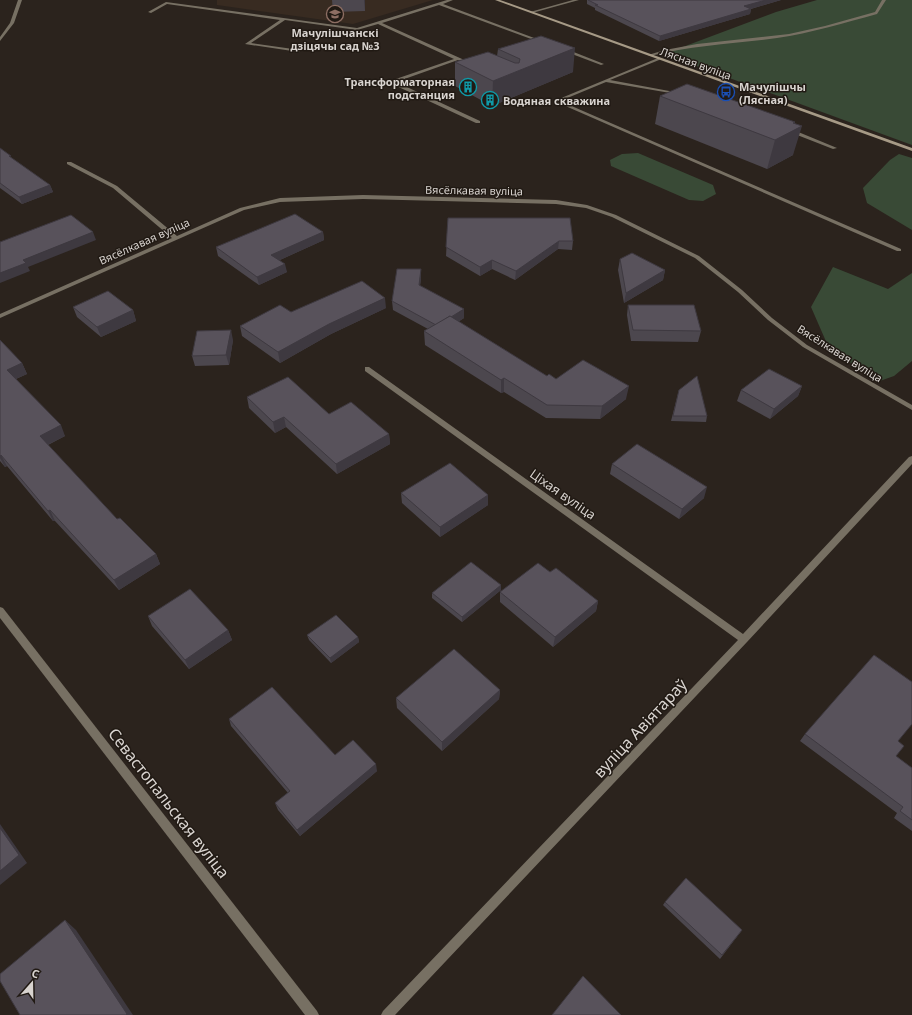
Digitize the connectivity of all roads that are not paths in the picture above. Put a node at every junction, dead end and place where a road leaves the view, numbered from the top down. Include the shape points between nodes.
1 (20, 0) edge
2 (451, 0) edge
3 (497, 0) edge
4 (576, 0) edge
5 (884, 0) edge
6 (440, 4) junction
7 (150, 12) dead end
8 (532, 12) junction
9 (284, 19) junction
10 (378, 23) junction
11 (0, 40) edge
12 (550, 45) edge
13 (558, 48) edge
14 (299, 51) dead end
15 (650, 56) junction
16 (457, 59) junction
17 (658, 59) junction
18 (602, 64) dead end
19 (476, 67) edge
20 (608, 81) junction
21 (688, 96) edge
22 (478, 122) dead end
23 (784, 128) edge
24 (835, 148) dead end
25 (912, 150) edge
26 (69, 163) dead end
27 (176, 238) junction
28 (899, 250) dead end
29 (0, 316) edge
30 (367, 369) dead end
31 (912, 408) edge
32 (912, 459) edge
33 (0, 611) edge
34 (744, 639) junction
35 (312, 1015) edge
36 (387, 1015) edge

1 - 11 street via 12,23
2 - 6 street
3 - 8 main road, Лясная вуліца
4 - 8 street
5 - 15 street via 876,13 830,26 775,37 692,45
6 - 10 street
6 - 12 street
7 - 9 street via 166,3
8 - 15 main road, Лясная вуліца
9 - 10 street via 356,29
9 - 14 street via 247,44
10 - 16 street
13 - 18 street
15 - 17 main road, Лясная вуліца
16 - 19 street
16 - 22 street via 392,82
17 - 20 street
17 - 25 main road, Лясная вуліца
20 - 21 street
20 - 28 street via 556,101
23 - 24 street
26 - 27 street via 115,187
27 - 29 street, Вясёлкавая вуліца
27 - 31 street, Вясёлкавая вуліца via 242,209 280,200 363,197 556,202 587,207 614,216 697,258 740,290 770,319 805,346
30 - 34 street, Ціхая вуліца
32 - 34 street, вуліца Авіятараў
33 - 35 street, Севастопальская вуліца
34 - 36 street, вуліца Авіятараў

